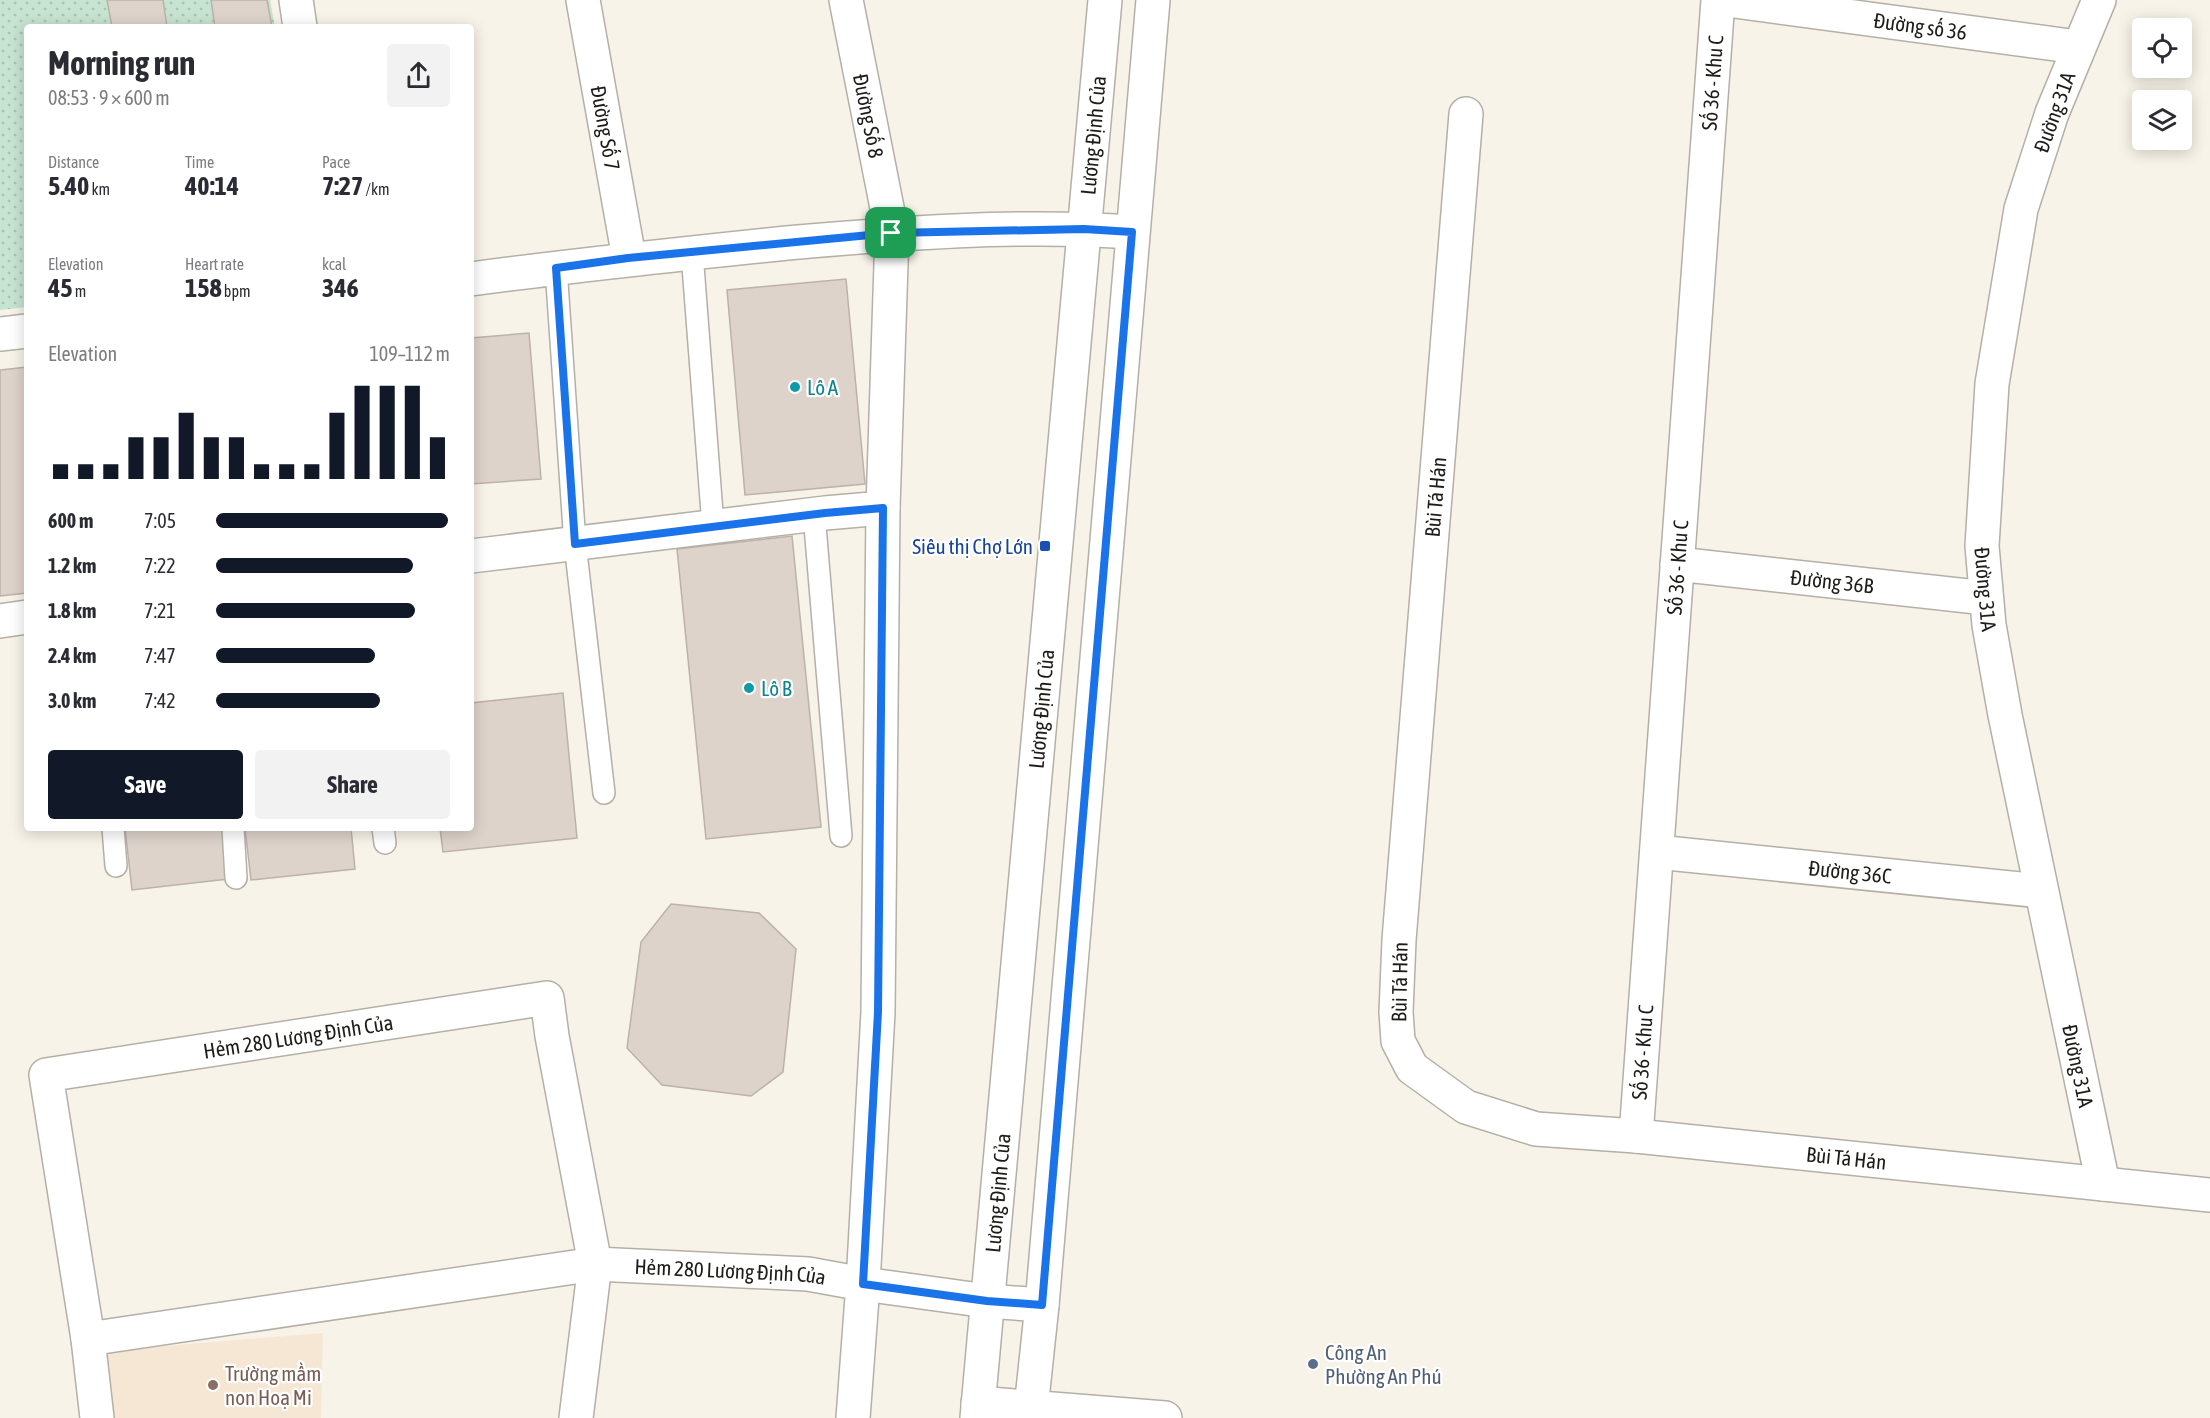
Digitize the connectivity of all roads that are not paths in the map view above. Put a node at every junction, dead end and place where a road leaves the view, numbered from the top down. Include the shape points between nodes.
1 (296, 0) edge
2 (583, 0) edge
3 (846, 0) edge
4 (1105, 0) edge
5 (1153, 0) edge
6 (1718, 0) edge
7 (1726, 0) edge
8 (2099, 0) edge
9 (300, 24) edge
10 (2078, 47) junction
11 (1466, 114) dead end
12 (1084, 229) junction
13 (1132, 232) junction
14 (891, 233) junction
15 (692, 253) junction
16 (628, 258) junction
17 (556, 268) junction
18 (474, 279) edge
19 (24, 331) edge
20 (0, 334) edge
21 (883, 508) junction
22 (814, 514) junction
23 (713, 526) junction
24 (575, 544) junction
25 (474, 556) edge
26 (1677, 564) junction
27 (1986, 598) junction
28 (24, 617) edge
29 (0, 621) edge
30 (604, 793) dead end
31 (113, 831) edge
32 (233, 831) edge
33 (841, 836) dead end
34 (1657, 852) junction
35 (116, 866) dead end
36 (237, 878) dead end
37 (2041, 891) junction
38 (1636, 1136) junction
39 (2103, 1184) junction
40 (2210, 1195) edge
41 (595, 1264) junction
42 (863, 1284) junction
43 (987, 1301) junction
44 (1042, 1305) junction
45 (88, 1339) junction
46 (977, 1410) edge
47 (1030, 1412) edge
48 (97, 1418) edge
49 (576, 1418) edge
50 (854, 1418) edge
51 (1165, 1418) edge

1 - 9 street
2 - 16 street, Đường Số 7
3 - 14 street, Đường Số 8
4 - 12 street, Lương Định Của
5 - 13 street
6 - 26 street, Số 36 - Khu C
7 - 10 street, Đường số 36
8 - 10 street, Đường 31A
10 - 27 street, Đường 31A via 2021,209 2008,280 1992,384 1986,464 1982,546
11 - 38 street, Bùi Tá Hán via 1403,884 1398,1041 1412,1068 1466,1107 1536,1129
12 - 13 street
12 - 14 street
12 - 43 street, Lương Định Của
13 - 44 street
14 - 15 street
14 - 21 street, Đường Số 8
15 - 16 street
15 - 23 lane
16 - 17 street
17 - 18 street
17 - 24 lane
19 - 20 street
21 - 22 street
21 - 42 street, Đường Số 8 via 878,1012
22 - 23 street
22 - 33 lane
23 - 24 street
24 - 25 street
24 - 30 lane
26 - 27 street, Đường 36B
26 - 34 street, Số 36 - Khu C
27 - 37 street, Đường 31A
28 - 29 street
31 - 35 lane
32 - 36 lane
34 - 37 street, Đường 36C
34 - 38 street, Số 36 - Khu C
37 - 39 street, Đường 31A
38 - 39 street, Bùi Tá Hán
39 - 40 street, Bùi Tá Hán
41 - 42 street, Hẻm 280 Lương Định Của via 808,1274
41 - 45 street, Hẻm 280 Lương Định Của
41 - 45 street, Hẻm 280 Lương Định Của via 547,998 46,1075
41 - 49 street, Hẻm 280 Lương Định Của
42 - 43 street, Hẻm 280 Lương Định Của
42 - 50 street
43 - 44 street, Hẻm 280 Lương Định Của
43 - 46 street, Lương Định Của
44 - 47 street
45 - 48 street, Hẻm 280 Lương Định Của
46 - 47 street
47 - 51 street

